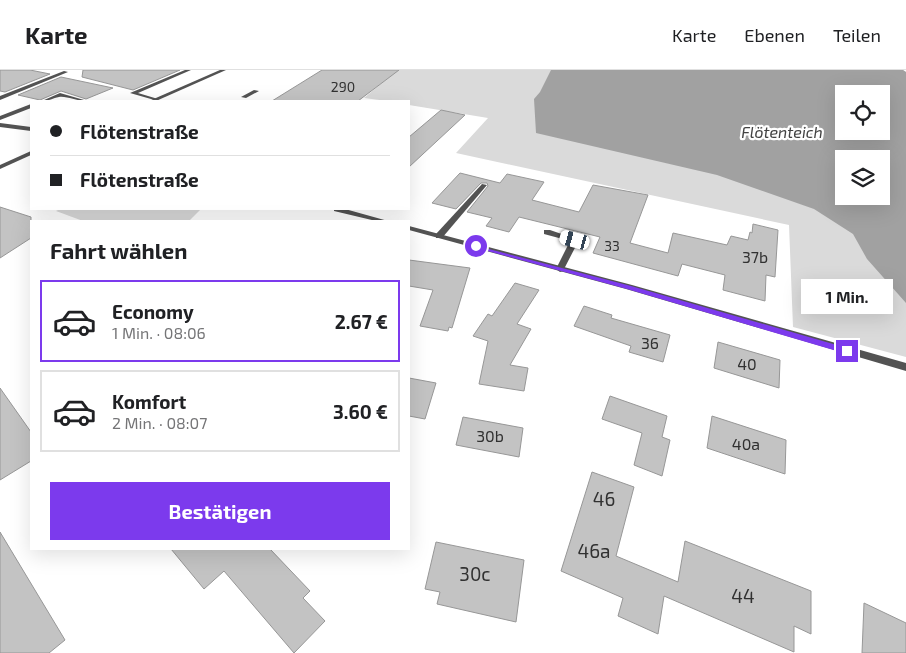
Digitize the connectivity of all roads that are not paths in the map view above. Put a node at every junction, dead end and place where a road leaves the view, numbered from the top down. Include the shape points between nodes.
1 (189, 70) edge
2 (224, 70) edge
3 (66, 72) dead end
4 (256, 91) dead end
5 (244, 97) dead end
6 (0, 98) edge
7 (47, 100) edge
8 (78, 100) edge
9 (154, 100) edge
10 (30, 106) edge
11 (0, 118) edge
12 (0, 125) edge
13 (30, 129) edge
14 (30, 153) edge
15 (0, 167) edge
16 (484, 184) dead end
17 (341, 210) edge
18 (380, 220) edge
19 (410, 228) edge
20 (547, 232) dead end
21 (439, 236) junction
22 (560, 269) junction
23 (906, 367) edge

1 - 9 street via 133,93
2 - 9 street
3 - 6 street
4 - 5 street
7 - 8 street via 60,95
10 - 11 street
12 - 13 street
14 - 15 street
16 - 21 street
17 - 18 street
19 - 21 street
20 - 22 street via 575,240
21 - 22 street
22 - 23 street

